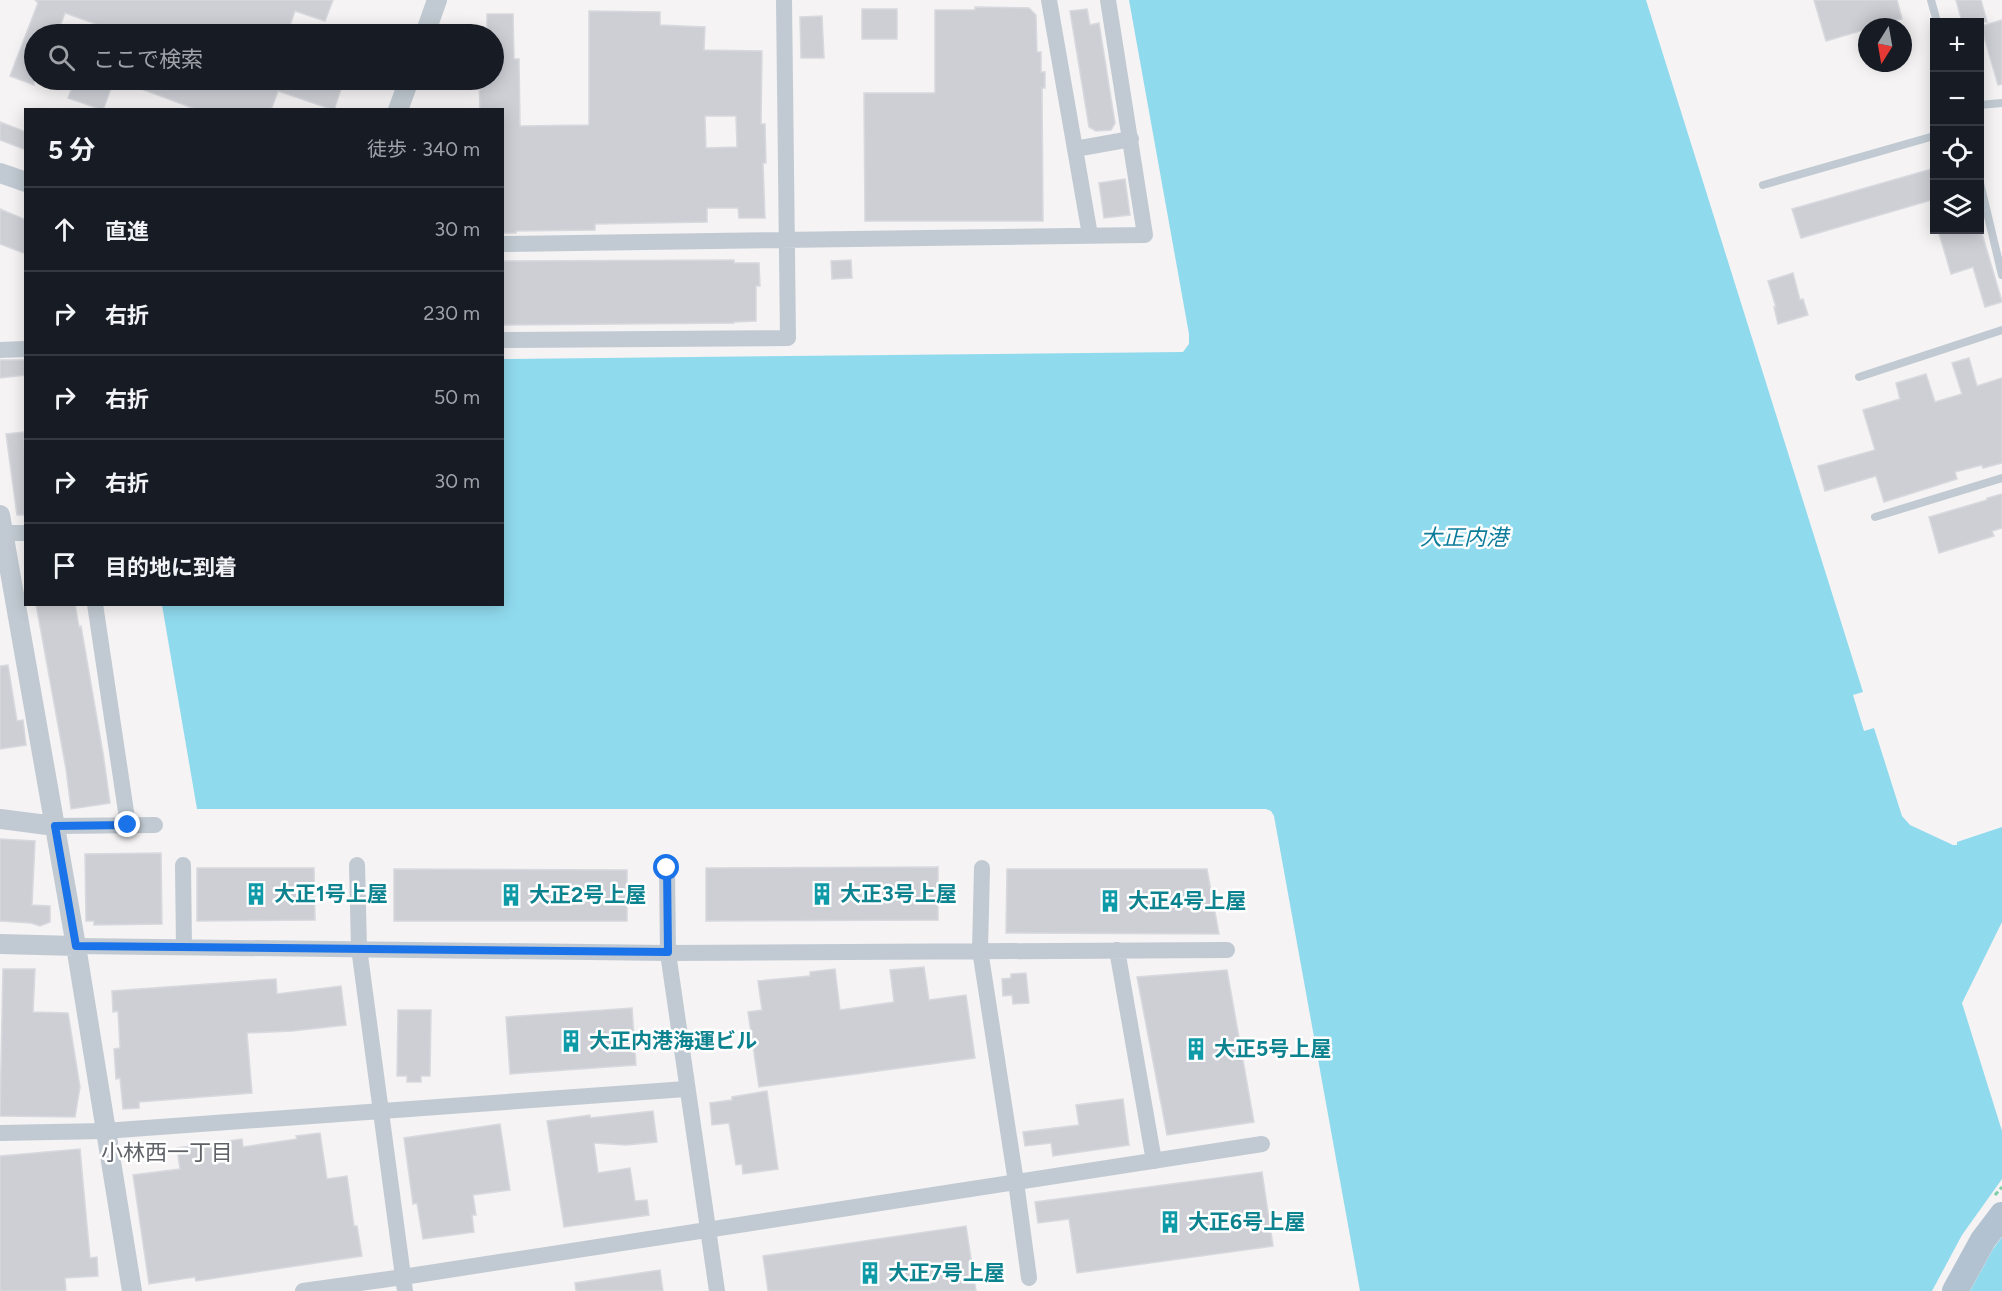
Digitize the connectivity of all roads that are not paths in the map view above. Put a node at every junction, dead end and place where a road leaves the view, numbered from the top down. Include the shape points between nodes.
1 (437, 0) edge
2 (784, 0) edge
3 (1049, 0) edge
4 (1108, 0) edge
5 (1931, 0) edge
6 (1936, 18) edge
7 (429, 24) edge
8 (405, 90) edge
9 (2002, 103) edge
10 (1984, 105) edge
11 (399, 108) edge
12 (1930, 137) edge
13 (1131, 139) junction
14 (1075, 149) junction
15 (0, 173) edge
16 (24, 181) edge
17 (1763, 186) dead end
18 (1984, 200) edge
19 (1090, 235) junction
20 (786, 240) junction
21 (504, 244) edge
22 (2002, 275) edge
23 (2002, 330) edge
24 (504, 340) edge
25 (24, 349) edge
26 (0, 350) edge
27 (1859, 377) dead end
28 (2002, 478) edge
29 (1875, 517) dead end
30 (1, 527) edge
31 (24, 533) edge
32 (94, 606) edge
33 (0, 819) edge
34 (128, 825) junction
35 (155, 825) dead end
36 (55, 826) junction
37 (183, 865) dead end
38 (357, 865) dead end
39 (982, 867) dead end
40 (667, 868) dead end
41 (0, 944) edge
42 (76, 946) junction
43 (184, 947) junction
44 (359, 948) junction
45 (980, 950) junction
46 (1117, 950) junction
47 (1227, 950) dead end
48 (668, 952) junction
49 (687, 1089) junction
50 (380, 1110) junction
51 (104, 1131) junction
52 (0, 1133) edge
53 (1262, 1144) dead end
54 (1154, 1161) junction
55 (1016, 1182) junction
56 (2002, 1215) edge
57 (706, 1229) junction
58 (1029, 1278) dead end
59 (404, 1284) edge
60 (132, 1291) edge
61 (303, 1291) edge
62 (717, 1291) edge
63 (1955, 1291) edge

1 - 7 street
2 - 20 street
3 - 14 street
4 - 13 street
5 - 6 lane
8 - 11 street
9 - 10 lane
12 - 17 lane
13 - 14 street
13 - 19 street via 1145,235
14 - 19 street
15 - 16 street
18 - 22 lane
19 - 20 street
20 - 21 street
20 - 24 street via 788,338
23 - 27 lane
25 - 26 street
28 - 29 lane
30 - 31 street
30 - 36 street
32 - 34 street
33 - 36 street
34 - 35 street
34 - 36 street
36 - 42 street
37 - 43 street
38 - 44 street
39 - 45 street
40 - 48 street
41 - 42 street
42 - 43 street
42 - 51 street
43 - 44 street
44 - 48 street
44 - 50 street
45 - 46 street
45 - 48 street
45 - 55 street
46 - 47 street
46 - 54 street
48 - 49 street
49 - 50 street
49 - 57 street
50 - 51 street
50 - 59 street
51 - 52 street
51 - 60 street
53 - 54 street
54 - 55 street
55 - 57 street
55 - 58 street
56 - 63 main road via 1983,1240
57 - 59 street
57 - 62 street
59 - 61 street

